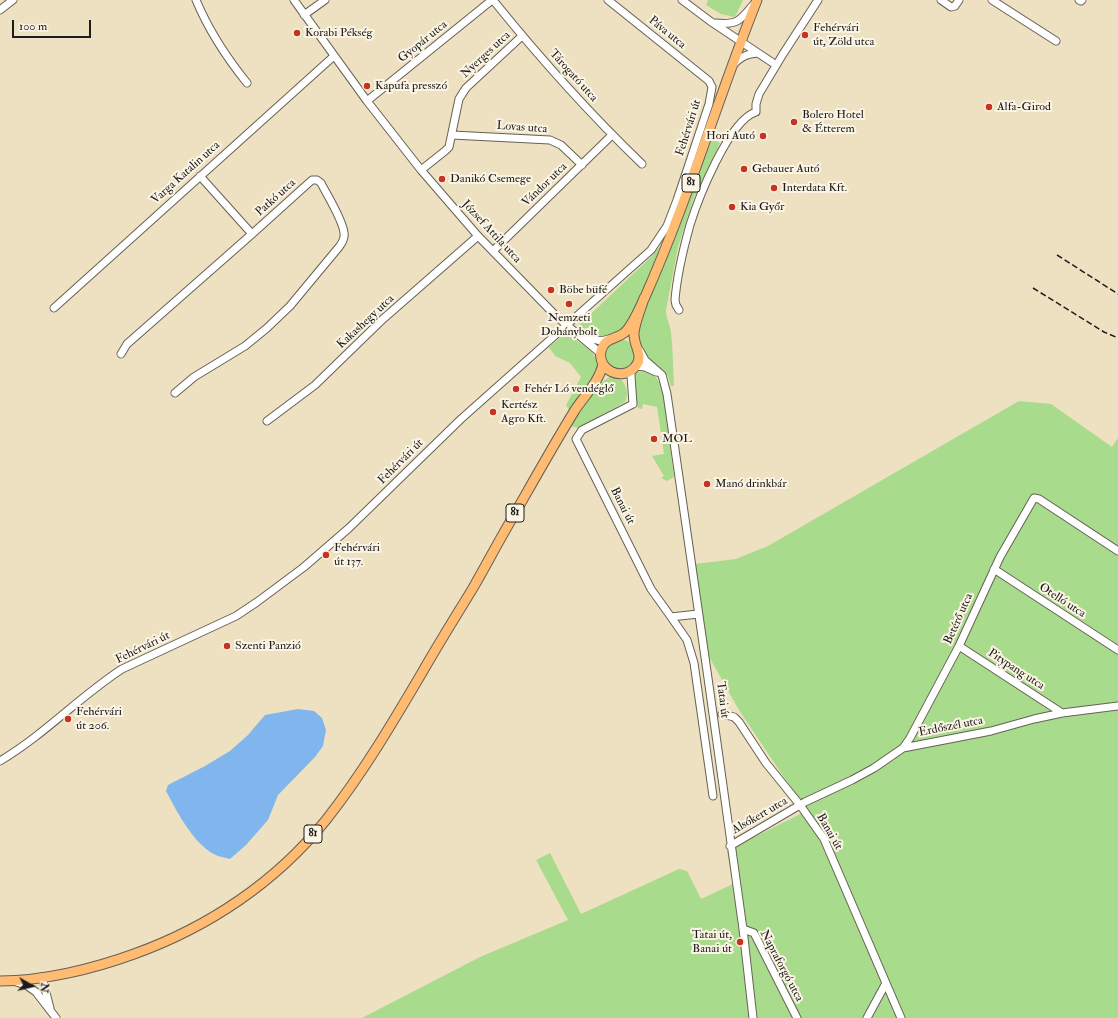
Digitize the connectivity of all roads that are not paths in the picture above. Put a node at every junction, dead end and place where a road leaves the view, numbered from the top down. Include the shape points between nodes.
1 (13, 0) edge
2 (196, 0) edge
3 (294, 0) edge
4 (325, 0) edge
5 (493, 0) edge
6 (608, 0) edge
7 (682, 0) edge
8 (757, 0) edge
9 (818, 0) edge
10 (941, 0) edge
11 (959, 0) edge
12 (992, 0) edge
13 (0, 10) edge
14 (304, 15) junction
15 (713, 23) junction
16 (522, 36) junction
17 (741, 41) junction
18 (1056, 41) dead end
19 (758, 53) junction
20 (334, 56) junction
21 (733, 65) junction
22 (776, 65) junction
23 (246, 83) dead end
24 (712, 85) joint
25 (367, 101) junction
26 (452, 135) junction
27 (612, 135) junction
28 (642, 164) dead end
29 (582, 165) junction
30 (421, 170) junction
31 (200, 176) junction
32 (252, 234) junction
33 (478, 236) junction
34 (493, 251) junction
35 (644, 298) junction
36 (54, 308) dead end
37 (679, 310) dead end
38 (566, 325) junction
39 (581, 336) junction
40 (613, 337) junction
41 (638, 346) junction
42 (121, 354) dead end
43 (602, 361) junction
44 (634, 369) junction
45 (618, 374) junction
46 (666, 385) junction
47 (592, 388) junction
48 (175, 393) dead end
49 (632, 404) junction
50 (267, 421) dead end
51 (1118, 551) edge
52 (994, 569) junction
53 (698, 614) junction
54 (671, 617) junction
55 (959, 646) junction
56 (1118, 650) edge
57 (705, 660) junction
58 (694, 664) junction
59 (1118, 706) edge
60 (1062, 713) junction
61 (722, 714) dead end
62 (903, 748) junction
63 (0, 761) edge
64 (713, 796) dead end
65 (800, 805) junction
66 (730, 846) junction
67 (742, 929) junction
68 (42, 977) junction
69 (0, 981) edge
70 (11, 981) junction
71 (886, 983) junction
72 (54, 1015) edge
73 (753, 1018) edge
74 (797, 1018) edge
75 (867, 1018) edge
76 (901, 1018) edge

1 - 13 street
2 - 23 street via 204,20 226,57
3 - 14 street, József Attila utca
4 - 14 street
5 - 16 street, Tárogató utca
5 - 25 street, Gyopár utca
6 - 24 street, Páva utca
7 - 15 street
8 - 15 street via 735,23
8 - 17 main road, 81
9 - 22 street
10 - 11 street via 951,7
12 - 18 street
14 - 20 street, József Attila utca
15 - 17 street
16 - 26 street, Nyerges utca via 466,88 459,99
16 - 27 street, Tárogató utca
17 - 19 street
17 - 21 main road, 81
19 - 21 street via 747,54
19 - 22 street
20 - 25 street, József Attila utca
20 - 31 street, Varga Katalin utca
21 - 35 main road, 81 via 676,224
22 - 37 street via 759,94 756,112 744,119 728,140 701,194 679,268 675,300
24 - 38 street, Fehérvári út via 709,104 668,226 651,250
25 - 30 street, József Attila utca
26 - 29 street, Lovas utca via 550,140 561,145
26 - 30 street, Nyerges utca via 449,147
27 - 28 street, Tárogató utca
27 - 29 street, Vándor utca
29 - 34 street, Vándor utca
30 - 33 street, József Attila utca
31 - 32 street
31 - 36 street, Varga Katalin utca
32 - 42 street, Patkó utca via 127,344
32 - 48 street, Patkó utca via 312,180 321,183 344,233 339,248 290,306 267,328 245,346 194,377
33 - 34 street, József Attila utca
33 - 50 street, Kakashegy utca via 383,319 315,385
34 - 38 street, József Attila utca
35 - 40 main road, 81 via 627,330
35 - 41 main road, 81 via 634,336
38 - 39 street, József Attila utca
38 - 63 street, Fehérvári út via 460,419 349,528 304,566 236,616 116,672
39 - 40 street, József Attila utca via 601,341
39 - 43 street, József Attila utca via 599,352
40 - 41 main road via 627,337
40 - 43 main road, 81 via 603,347
41 - 44 main road, 81 via 639,361
41 - 46 street, Tatai út via 645,360 662,375
43 - 45 main road via 610,372
43 - 47 main road, 81 via 600,375
44 - 45 main road, 81
44 - 46 street via 645,367 654,371
44 - 49 street via 630,376
45 - 47 main road, 81 via 604,379
45 - 49 street via 626,382
46 - 53 street, Tatai út
47 - 68 main road, 81 via 576,410 379,745 326,820 306,842 285,864 243,898 192,929 161,944 119,959
49 - 54 street, Banai út via 582,430 576,439 651,589
51 - 52 street, Betérő utca via 1034,498
52 - 55 street, Betérő utca
52 - 56 street, Otelló utca
53 - 54 street
53 - 57 street, Tatai út
54 - 58 street, Tatai út via 687,640
55 - 60 street, Pitypang utca
55 - 62 street, Betérő utca
57 - 58 street
57 - 66 street, Tatai út
58 - 64 street, Tatai út
59 - 60 street, Erdőszél utca
60 - 62 street, Erdőszél utca via 991,731
61 - 65 street, Banai út via 734,717 739,722 766,763
62 - 65 street, Erdőszél utca via 868,771
65 - 66 street, Alsókert utca
65 - 71 street, Banai út via 824,839
66 - 67 street, Tatai út
67 - 73 street, Tatai út
67 - 74 street, Napraforgó utca via 754,933
68 - 70 main road, 81
68 - 72 street
69 - 70 main road, 81
70 - 72 street via 31,988
71 - 75 street
71 - 76 street, Banai út

